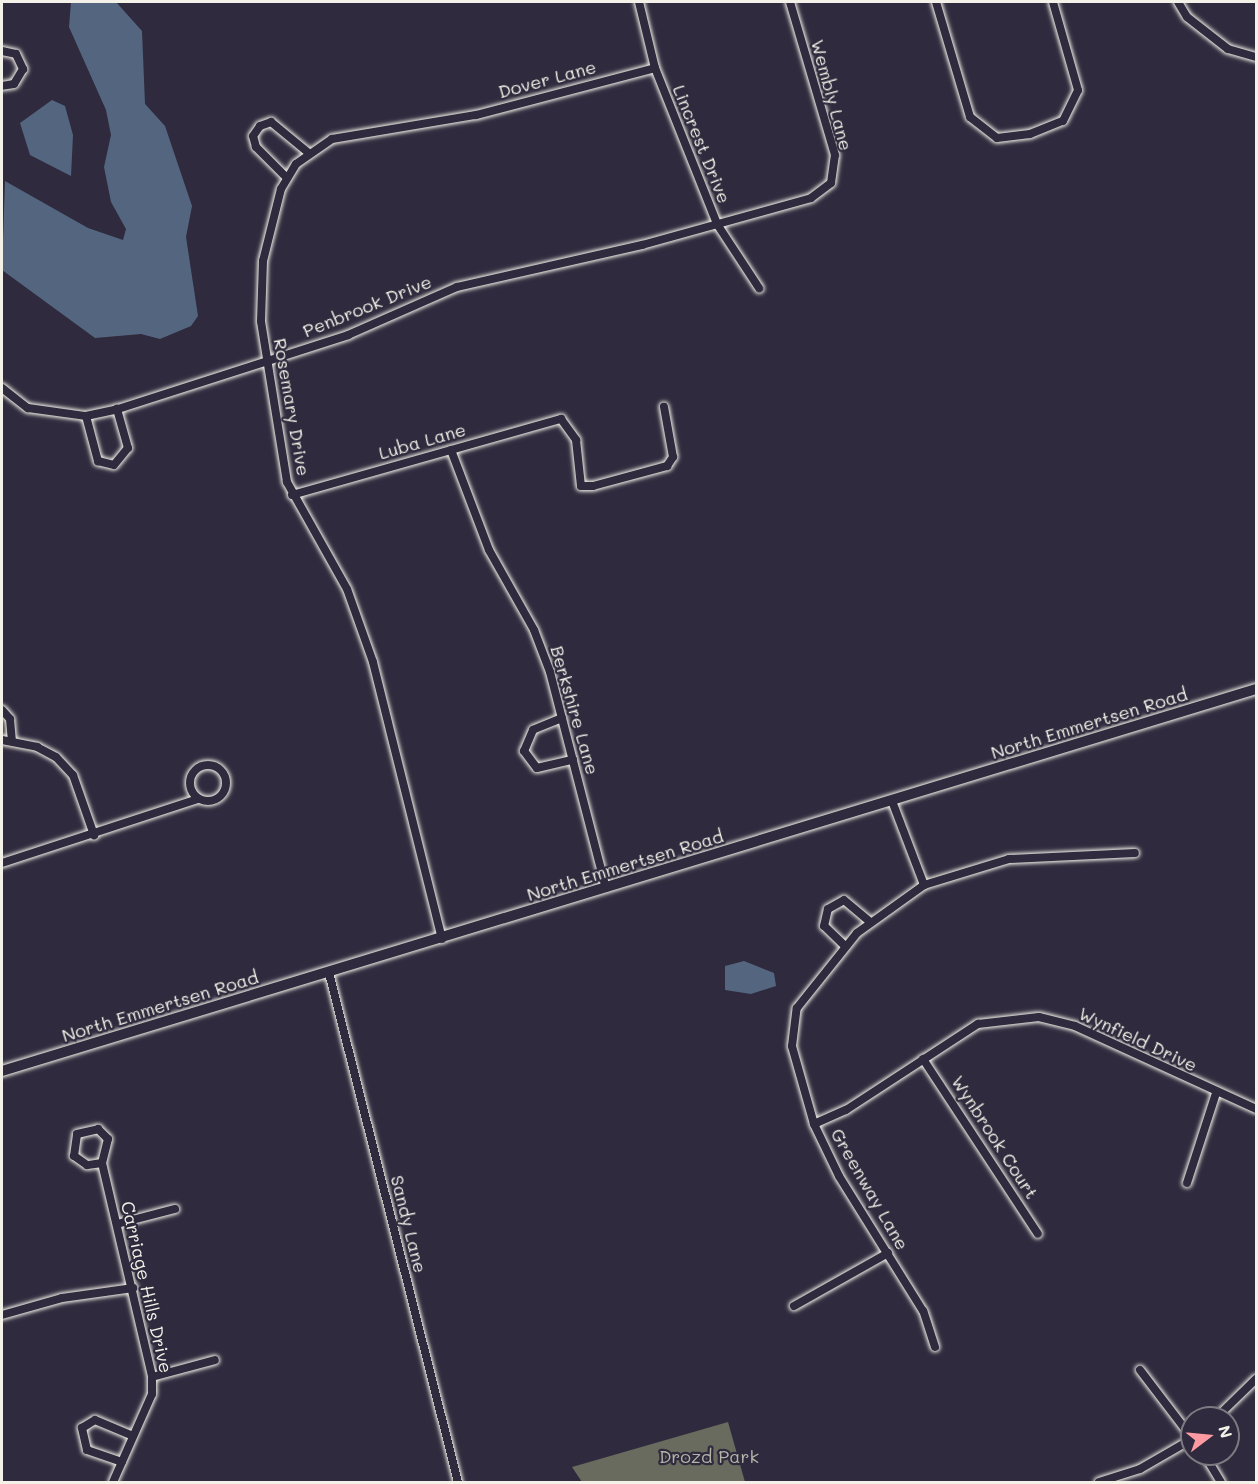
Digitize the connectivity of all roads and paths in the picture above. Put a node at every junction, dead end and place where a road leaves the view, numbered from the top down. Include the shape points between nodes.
1 (639, 2) edge
2 (790, 2) edge
3 (936, 2) edge
4 (1053, 2) edge
5 (1178, 2) edge
6 (2, 51) edge
7 (1257, 57) edge
8 (655, 68) junction
9 (2, 86) edge
10 (447, 120) joint
11 (310, 154) junction
12 (287, 178) junction
13 (717, 224) junction
14 (759, 288) dead end
15 (267, 362) junction
16 (2, 388) edge
17 (664, 407) dead end
18 (117, 409) junction
19 (86, 416) junction
20 (451, 450) junction
21 (292, 495) junction
22 (1257, 689) edge
23 (2, 710) edge
24 (562, 718) junction
25 (2, 740) edge
26 (12, 740) junction
27 (573, 760) junction
28 (198, 799) junction
29 (892, 801) junction
30 (94, 835) junction
31 (1136, 853) dead end
32 (2, 863) edge
33 (924, 885) junction
34 (606, 888) junction
35 (870, 921) junction
36 (442, 939) junction
37 (845, 946) junction
38 (329, 973) junction
39 (923, 1059) junction
40 (2, 1071) edge
41 (1216, 1093) junction
42 (1257, 1109) edge
43 (814, 1124) junction
44 (102, 1163) junction
45 (1187, 1183) dead end
46 (175, 1209) dead end
47 (117, 1224) junction
48 (1038, 1234) dead end
49 (888, 1253) junction
50 (133, 1288) junction
51 (794, 1306) dead end
52 (2, 1315) edge
53 (935, 1347) dead end
54 (215, 1360) dead end
55 (1140, 1370) dead end
56 (152, 1377) junction
57 (1257, 1379) edge
58 (1229, 1406) edge
59 (1180, 1422) edge
60 (133, 1436) junction
61 (1180, 1445) edge
62 (122, 1462) junction
63 (1211, 1466) edge
64 (113, 1482) edge
65 (458, 1482) edge
66 (1099, 1482) edge
67 (1221, 1482) edge

1 - 8 street, Lincrest Drive
2 - 13 street, Wembly Lane via 835,155 831,183 811,198
3 - 4 street via 970,117 997,138 1030,134 1063,121 1078,90
5 - 7 street via 1187,17 1228,49
6 - 9 street via 16,54 23,69 14,84
8 - 10 street, Dover Lane
8 - 13 street, Lincrest Drive
10 - 11 street, Rosemary Drive via 332,139
11 - 12 street, Rosemary Drive
11 - 12 street via 271,122 260,126 253,136 256,147
12 - 15 street, Rosemary Drive via 263,261 261,321
13 - 14 street, Lincrest Drive
13 - 15 street, Penbrook Drive via 457,287 348,335
15 - 18 street, Penbrook Drive
15 - 21 street, Rosemary Drive
16 - 19 street, Penbrook Drive via 28,408
17 - 20 street, Luba Lane via 673,457 667,466 593,486 581,486 576,440 561,419
18 - 19 street, Penbrook Drive
18 - 19 street via 128,448 114,465 98,461
20 - 21 street, Luba Lane
20 - 24 street, Berkshire Lane via 489,550 534,630
21 - 36 street, Rosemary Drive via 346,589 373,662
22 - 29 street, North Emmertsen Road
23 - 26 street via 10,718
24 - 27 street, Berkshire Lane
24 - 27 street via 533,730 524,752 537,768
25 - 26 street
26 - 30 street via 56,757 73,775
27 - 34 street, Berkshire Lane
28 - 28 street via 214,800 223,793 226,782 217,768 205,765 191,777
28 - 30 street
29 - 33 street
29 - 34 street, North Emmertsen Road
30 - 32 street
31 - 33 street via 1009,859
33 - 35 street
34 - 36 street, North Emmertsen Road
35 - 37 street
35 - 37 street via 852,903 834,902 823,916 824,926
36 - 38 street, North Emmertsen Road
37 - 43 street, Greenway Lane via 797,1008 792,1041
38 - 40 street, North Emmertsen Road
38 - 65 street, Sandy Lane
39 - 41 street, Wynfield Drive via 978,1024 1039,1017 1075,1026
39 - 43 street, Wynfield Drive via 846,1110
39 - 48 street, Wynbrook Court
41 - 42 street, Wynfield Drive
41 - 45 street
43 - 49 street, Greenway Lane
44 - 44 street, Carriage Hills Drive via 87,1165 74,1156 77,1134 87,1129 105,1133 109,1151
44 - 47 street, Carriage Hills Drive
46 - 47 street
47 - 50 street, Carriage Hills Drive
49 - 51 street
49 - 53 street, Greenway Lane via 924,1311
50 - 52 street via 62,1298
50 - 56 street, Carriage Hills Drive
54 - 56 street
55 - 59 street
56 - 60 street, Carriage Hills Drive via 152,1394
57 - 58 street
60 - 62 street, Carriage Hills Drive
60 - 62 street via 95,1420 82,1428 87,1450
61 - 66 street via 1140,1469
62 - 64 street, Carriage Hills Drive
63 - 67 street

